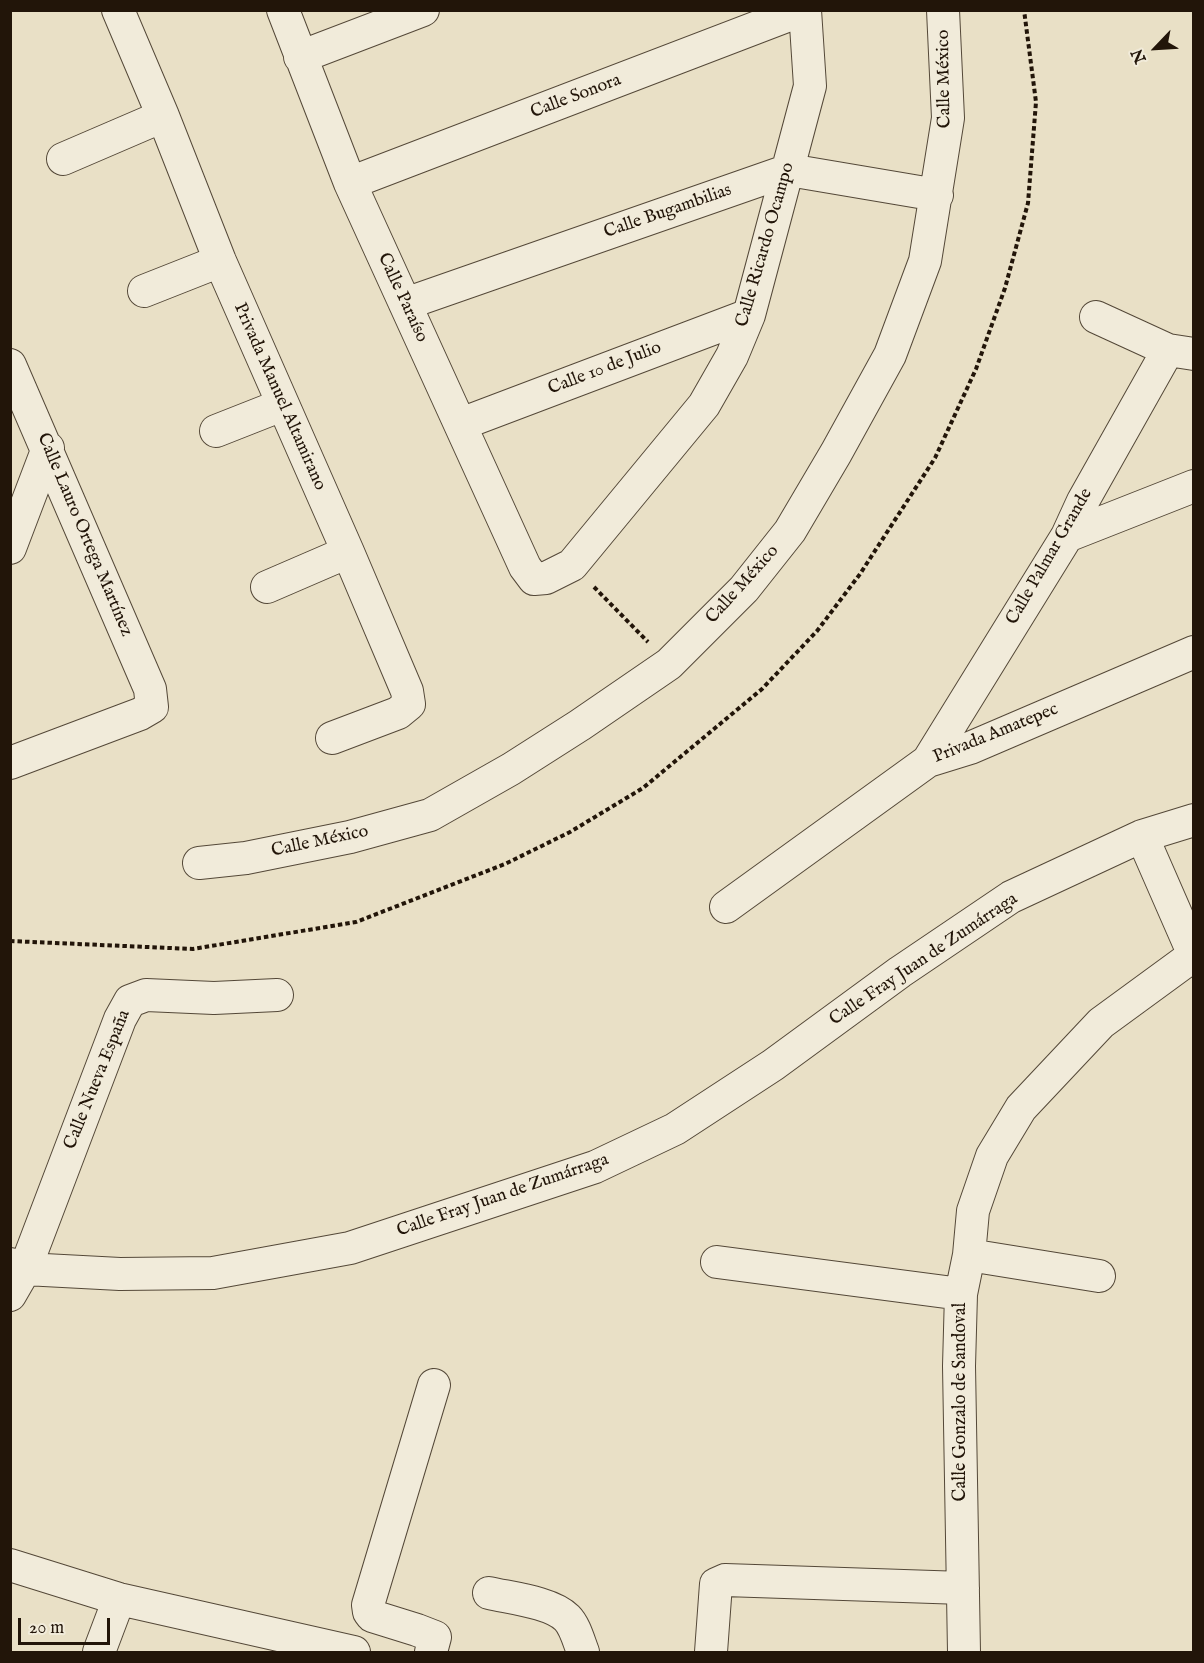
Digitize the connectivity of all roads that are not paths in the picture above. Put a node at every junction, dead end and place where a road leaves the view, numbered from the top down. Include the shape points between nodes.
1 (118, 10) edge
2 (283, 10) edge
3 (423, 10) edge
4 (804, 10) edge
5 (943, 10) edge
6 (300, 57) junction
7 (164, 116) junction
8 (63, 159) dead end
9 (789, 170) junction
10 (350, 183) junction
11 (937, 195) junction
12 (220, 261) junction
13 (144, 291) dead end
14 (405, 304) junction
15 (749, 315) junction
16 (1096, 317) dead end
17 (1181, 352) edge
18 (10, 365) edge
19 (282, 405) junction
20 (461, 424) junction
21 (216, 431) dead end
22 (48, 448) junction
23 (1194, 486) edge
24 (14, 529) edge
25 (1066, 536) junction
26 (348, 552) junction
27 (534, 579) joint
28 (267, 587) dead end
29 (1194, 652) edge
30 (332, 738) dead end
31 (928, 761) junction
32 (10, 763) edge
33 (1194, 820) edge
34 (1142, 836) junction
35 (199, 863) dead end
36 (726, 908) dead end
37 (1194, 955) edge
38 (277, 995) dead end
39 (969, 1255) junction
40 (717, 1262) dead end
41 (16, 1276) edge
42 (1100, 1276) dead end
43 (961, 1294) junction
44 (434, 1384) dead end
45 (10, 1565) edge
46 (963, 1588) junction
47 (489, 1593) dead end
48 (119, 1599) junction
49 (99, 1653) edge
50 (354, 1653) edge
51 (431, 1653) edge
52 (583, 1653) edge
53 (711, 1653) edge
54 (964, 1653) edge

1 - 7 street, Privada Manuel Altamirano
2 - 6 street, Calle Paraíso
3 - 6 street
4 - 9 street, Calle Ricardo Ocampo via 810,86
4 - 10 street, Calle Sonora
5 - 11 street, Calle México via 948,118
6 - 10 street, Calle Paraíso
7 - 8 street
7 - 12 street, Privada Manuel Altamirano
9 - 11 street, Calle Bugambilias
9 - 14 street, Calle Bugambilias
9 - 15 street, Calle Ricardo Ocampo
10 - 14 street, Calle Paraíso
11 - 35 street, Calle México via 925,261 890,355 836,453 790,531 744,589 669,664 511,769 430,815 350,837 246,858
12 - 13 street
12 - 19 street, Privada Manuel Altamirano
14 - 20 street, Calle Paraíso
15 - 20 street, Calle 10 de Julio
15 - 27 street, Calle Ricardo Ocampo via 732,356 704,405 572,564 546,578
16 - 17 street
17 - 25 street, Calle Palmar Grande via 1083,501
18 - 22 street, Calle Lauro Ortega Martínez
19 - 21 street
19 - 26 street, Privada Manuel Altamirano
20 - 27 street, Calle Paraíso via 525,567
22 - 24 street
22 - 32 street, Calle Lauro Ortega Martínez via 150,689 152,706
23 - 25 street
25 - 31 street, Calle Palmar Grande
26 - 28 street
26 - 30 street, Privada Manuel Altamirano via 409,704 398,713
29 - 31 street, Privada Amatepec via 970,748
31 - 36 street, Privada Amatepec
33 - 34 street, Calle Fray Juan de Zumárraga
34 - 37 street
34 - 41 street, Calle Fray Juan de Zumárraga via 1011,897 773,1065 675,1129 595,1167 350,1248 213,1273
37 - 39 street, Calle Gonzalo de Sandoval via 1101,1023 1021,1107 992,1156 973,1211
38 - 41 street, Calle Nueva España via 146,995 130,1001
39 - 42 street
39 - 43 street, Calle Gonzalo de Sandoval
40 - 43 street
43 - 46 street, Calle Gonzalo de Sandoval
44 - 51 street via 368,1605 372,1616 435,1638
45 - 48 street
46 - 53 street via 726,1580 716,1584
46 - 54 street, Calle Gonzalo de Sandoval
47 - 52 street via 551,1608 567,1618
48 - 49 street
48 - 50 street

